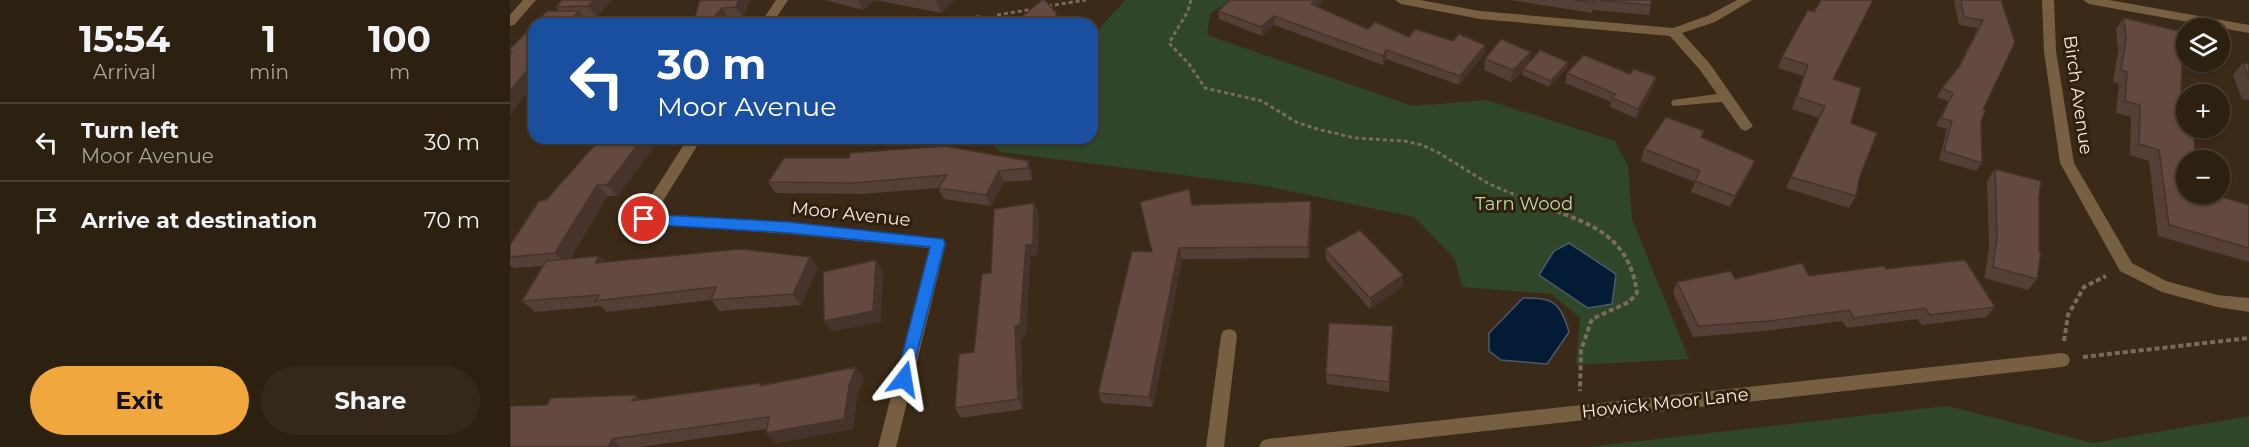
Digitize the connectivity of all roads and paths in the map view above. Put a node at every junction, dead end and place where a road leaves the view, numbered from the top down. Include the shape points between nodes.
1 (530, 0) edge
2 (782, 0) edge
3 (1086, 0) edge
4 (1191, 0) edge
5 (1401, 0) edge
6 (1746, 0) edge
7 (2048, 0) edge
8 (2089, 0) edge
9 (1418, 2) edge
10 (770, 18) edge
11 (992, 18) edge
12 (510, 22) edge
13 (2249, 29) edge
14 (1674, 32) junction
15 (1726, 97) junction
16 (1677, 103) dead end
17 (1746, 126) dead end
18 (690, 144) edge
19 (2126, 267) junction
20 (2249, 305) edge
21 (1229, 336) dead end
22 (2249, 338) edge
23 (2062, 360) junction
24 (1579, 413) junction
25 (887, 447) edge
26 (1215, 447) edge
27 (1268, 447) edge

1 - 12 street
2 - 10 street
3 - 11 path
4 - 24 path via 1190,9 1171,34 1169,43 1205,88 1259,100 1301,124 1348,136 1422,144 1491,185 1590,223 1614,242 1637,282 1637,293 1629,302 1592,319 1587,329 1581,350
5 - 9 street
6 - 14 street via 1711,20
7 - 19 street, Birch Avenue via 2050,51 2067,164
8 - 13 street
9 - 14 street via 1480,15
14 - 15 street
15 - 16 street
15 - 17 street
18 - 25 street, Moor Avenue via 644,219 938,243
19 - 20 street via 2162,286
19 - 23 path via 2084,287 2068,315
21 - 26 street
22 - 23 path
23 - 24 street, Howick Moor Lane
24 - 27 street, Howick Moor Lane

